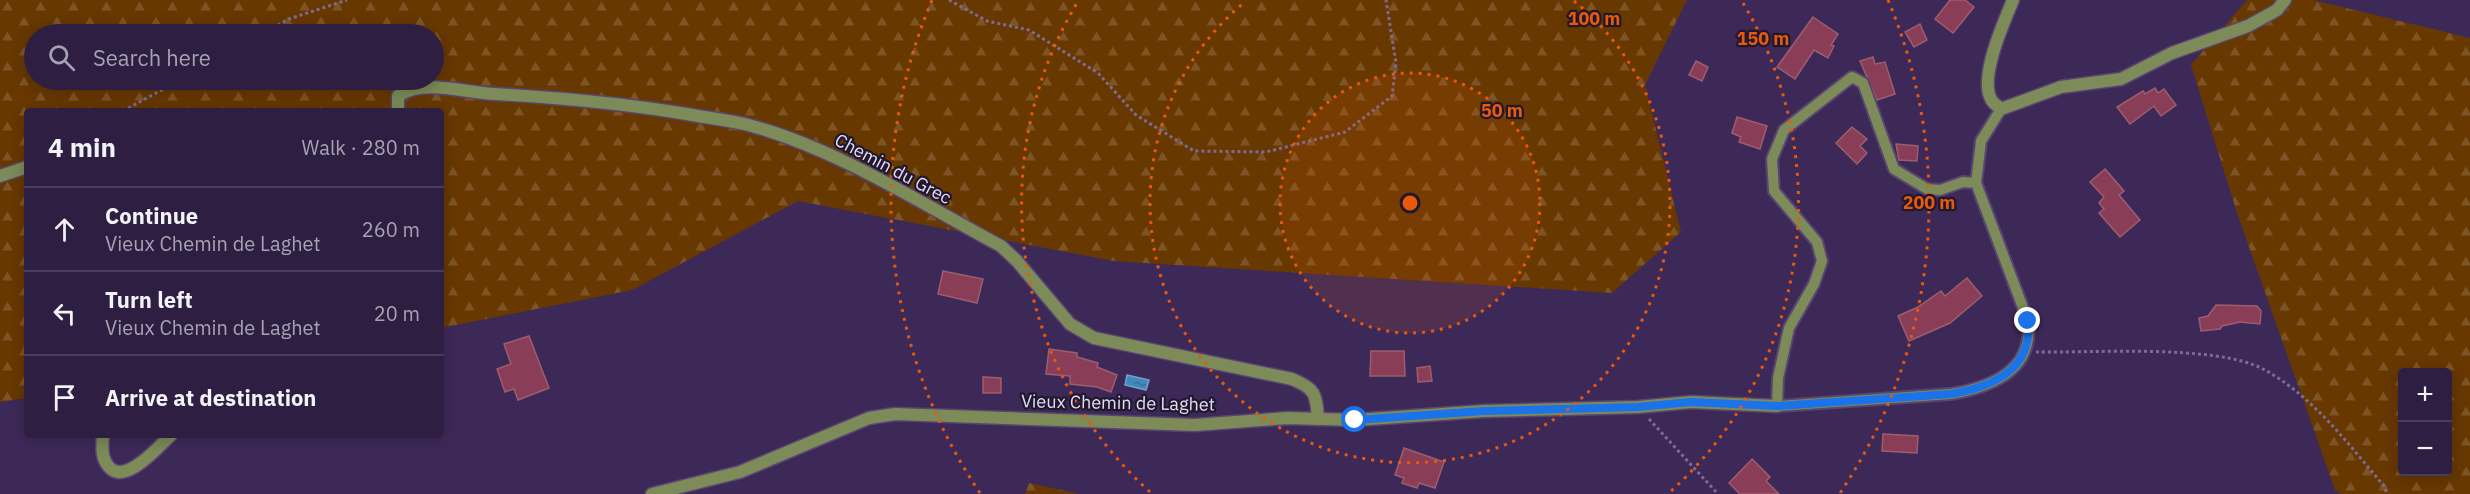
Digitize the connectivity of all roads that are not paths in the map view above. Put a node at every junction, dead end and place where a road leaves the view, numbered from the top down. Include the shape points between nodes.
1 (2013, 0) edge
2 (2284, 0) edge
3 (444, 89) edge
4 (407, 90) edge
5 (398, 108) edge
6 (2001, 109) junction
7 (24, 168) edge
8 (0, 176) edge
9 (1976, 183) junction
10 (1777, 406) junction
11 (1318, 418) junction
12 (103, 438) edge
13 (168, 438) edge
14 (652, 494) edge

1 - 6 street via 1995,46 1988,82 1990,100
2 - 6 street via 2277,10 2248,26 2172,54 2121,79 2061,87
3 - 11 street, Chemin du Grec via 660,110 752,126 816,149 1001,246 1070,324 1094,338 1292,379 1308,385 1316,395
4 - 5 street, Chemin du Grec via 398,96
6 - 9 lane via 1981,141
7 - 8 street
9 - 10 lane, Vieux Chemin de Laghet via 2028,321 2026,352 2012,369 1976,390 1951,394
9 - 10 lane via 1927,189 1894,169 1863,83 1852,77 1784,130 1772,159 1774,191 1818,242 1822,261 1789,328 1778,378
10 - 11 street, Vieux Chemin de Laghet via 1691,402 1355,420
11 - 14 street, Vieux Chemin de Laghet via 1195,426 895,414 869,418 740,472
12 - 13 street via 103,457 112,471 118,473 129,472

